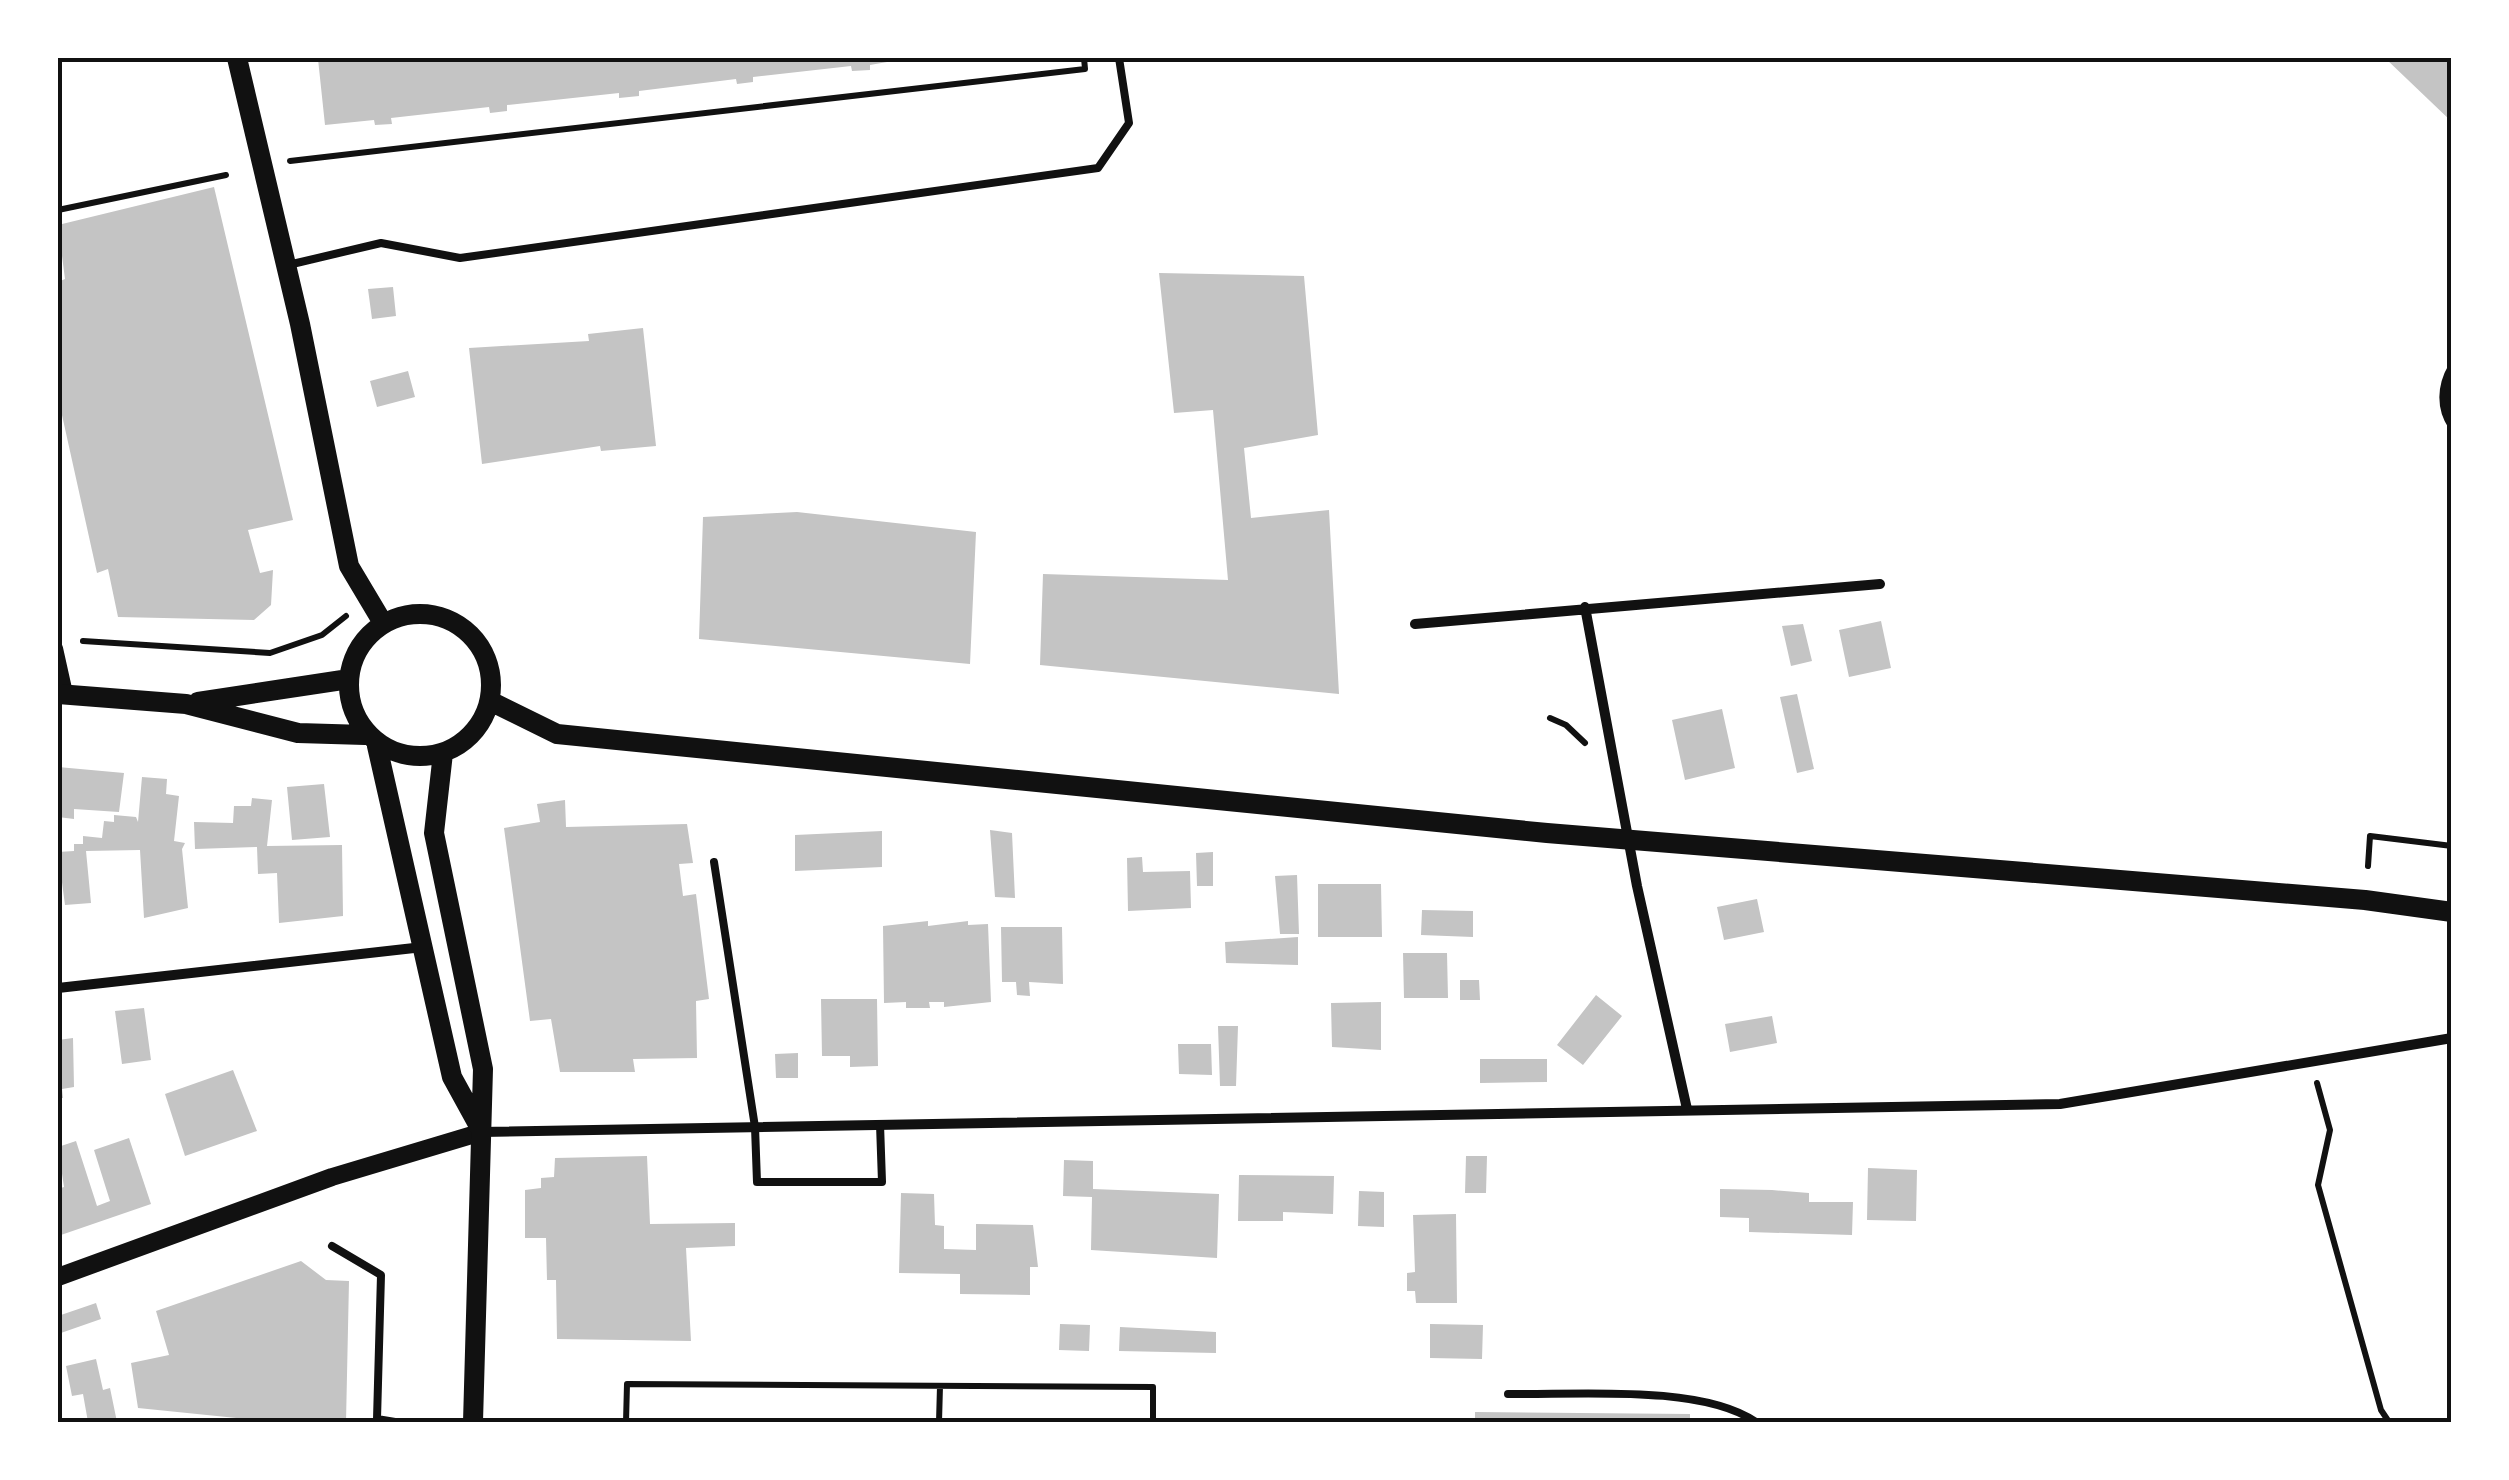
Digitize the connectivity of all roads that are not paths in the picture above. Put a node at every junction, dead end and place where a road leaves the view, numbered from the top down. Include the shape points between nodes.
1 (237, 58) edge
2 (1119, 58) edge
3 (286, 265) junction
4 (2452, 367) edge
5 (2452, 426) edge
6 (1880, 584) dead end
7 (1585, 608) junction
8 (383, 623) junction
9 (1415, 624) dead end
10 (58, 648) edge
11 (349, 680) junction
12 (63, 694) edge
13 (490, 701) junction
14 (186, 704) junction
15 (371, 740) junction
16 (443, 753) junction
17 (1628, 838) junction
18 (714, 862) dead end
19 (2365, 900) junction
20 (2452, 901) edge
21 (2452, 912) edge
22 (423, 947) junction
23 (58, 988) edge
24 (2452, 1038) edge
25 (1687, 1109) junction
26 (880, 1124) junction
27 (755, 1127) junction
28 (482, 1132) junction
29 (332, 1246) dead end
30 (58, 1277) edge
31 (1508, 1394) dead end
32 (394, 1422) edge
33 (474, 1422) edge
34 (1756, 1422) edge

1 - 3 main road
2 - 3 lane via 1128,123 1098,168 460,258 381,243
3 - 8 main road via 349,566
4 - 5 lane via 2444,381 2444,414
6 - 7 street
7 - 9 street
7 - 17 street
8 - 11 main road via 362,643
8 - 13 main road via 415,614 448,619 474,638 490,668
10 - 12 street
11 - 14 main road
11 - 15 main road via 352,706
12 - 14 main road
13 - 16 main road via 464,742
13 - 17 main road via 557,734
14 - 15 main road via 298,733
15 - 16 main road via 404,753
15 - 22 main road
16 - 28 main road via 434,832 483,1069
17 - 19 main road
17 - 25 street
18 - 27 lane
19 - 20 main road
19 - 21 main road
22 - 23 street
22 - 28 main road via 452,1077
24 - 25 street via 2060,1104
25 - 26 street
26 - 27 street
26 - 27 lane via 882,1182 757,1182
27 - 28 street
28 - 30 street via 332,1176
28 - 33 main road
29 - 32 lane via 381,1275 377,1419
31 - 34 lane via 1690,1398 1733,1406

